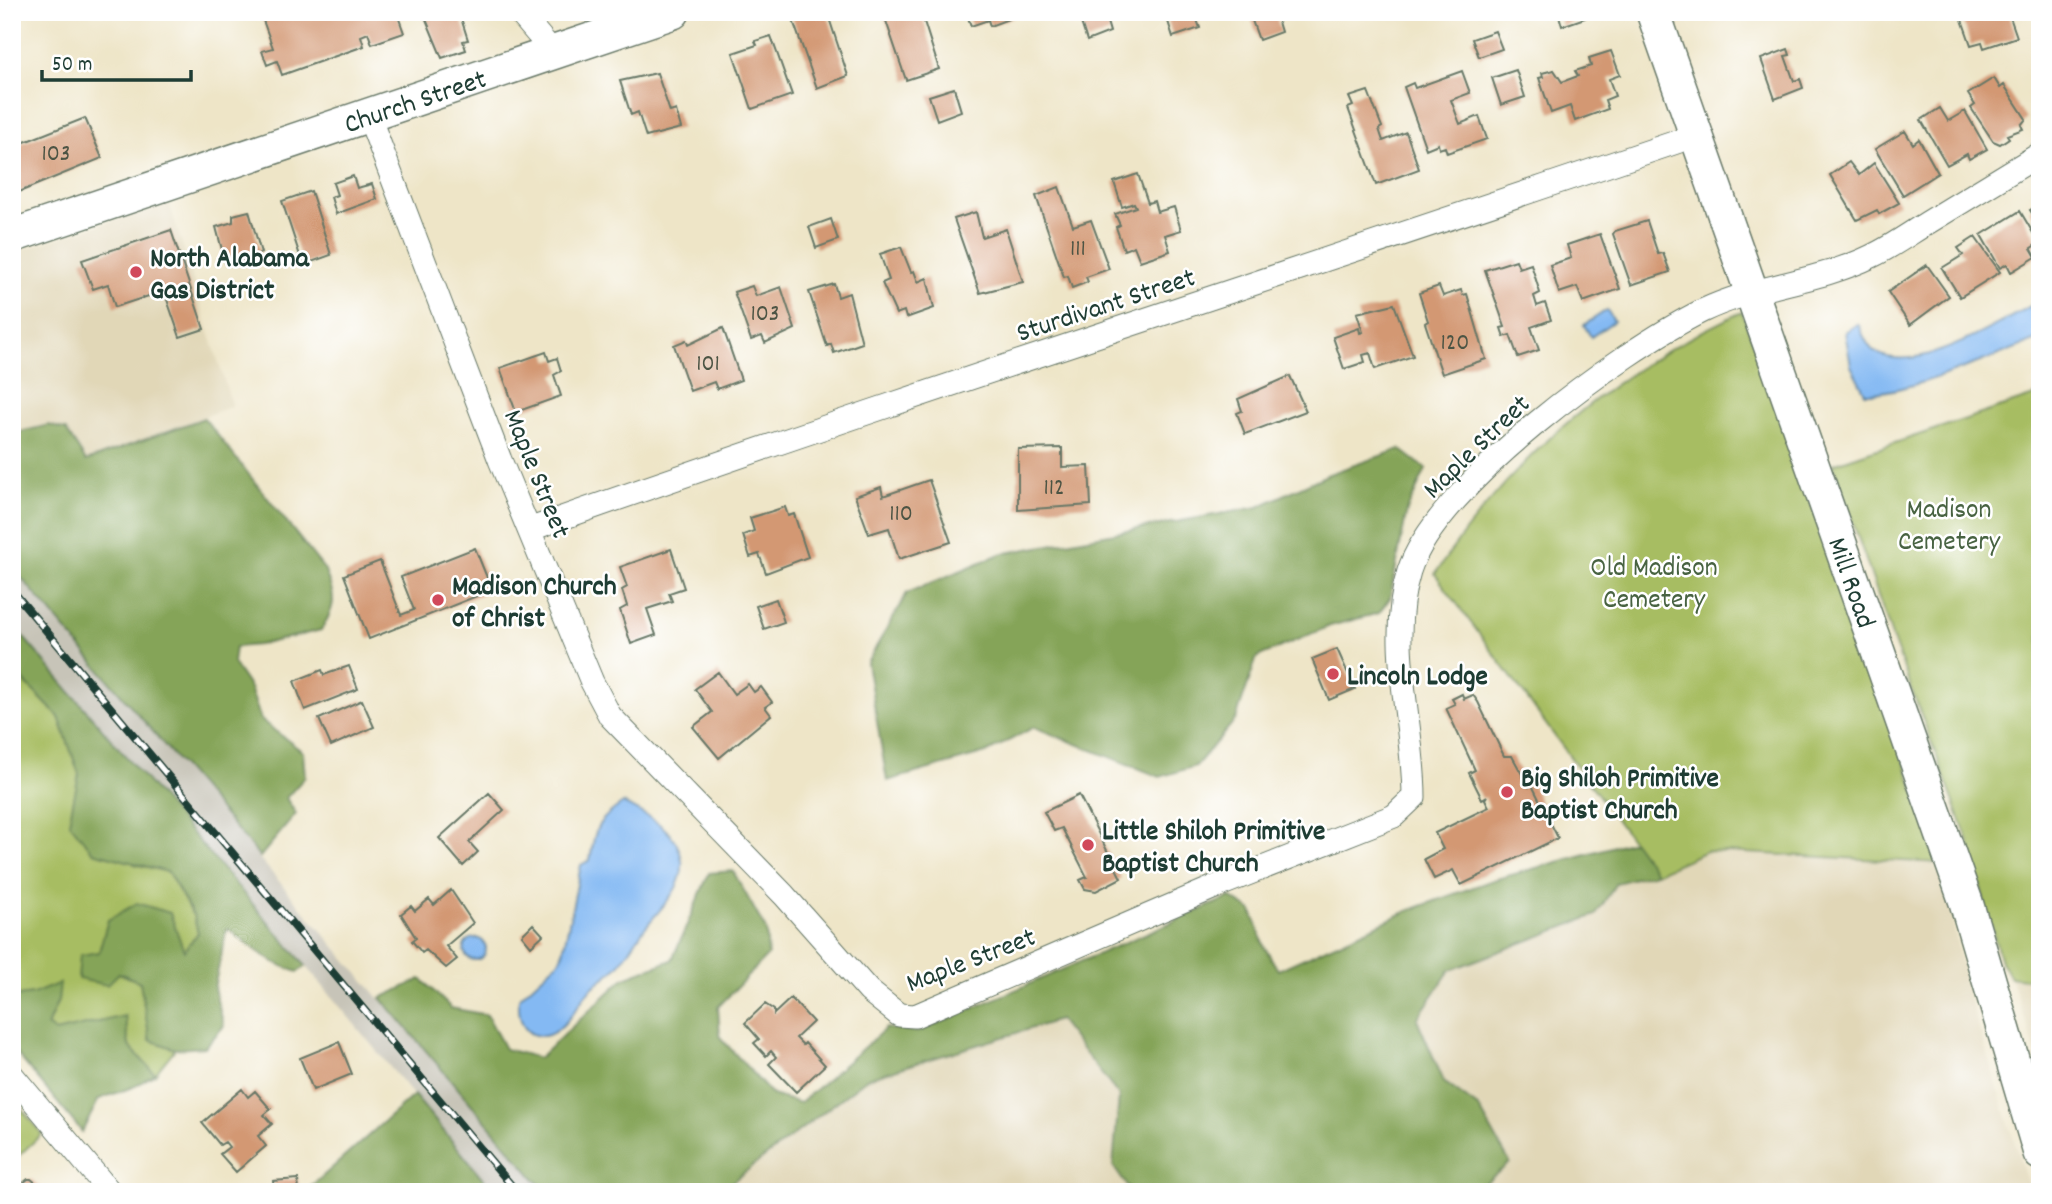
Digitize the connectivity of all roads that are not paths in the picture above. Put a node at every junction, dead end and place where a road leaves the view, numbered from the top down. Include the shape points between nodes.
1 (519, 12) edge
2 (673, 12) edge
3 (1653, 12) edge
4 (552, 51) junction
5 (368, 114) junction
6 (1697, 135) junction
7 (2040, 154) edge
8 (12, 236) edge
9 (1752, 293) junction
10 (531, 529) junction
11 (12, 1075) edge
12 (2039, 1148) edge
13 (110, 1192) edge

1 - 4 street
2 - 4 street, Church Street
3 - 6 street, Mill Road
4 - 5 street, Church Street
5 - 8 street, Church Street
5 - 10 street, Maple Street via 500,460
6 - 9 street, Mill Road
6 - 10 street, Sturdivant Street
7 - 9 street via 1873,256
9 - 10 street, Maple Street via 1702,311 1586,382 1462,493 1434,526 1409,570 1402,606 1400,637 1414,797 1394,816 1217,886 915,1016 899,1015 869,991 784,895 610,716
9 - 12 street, Mill Road via 1966,902
11 - 13 street

